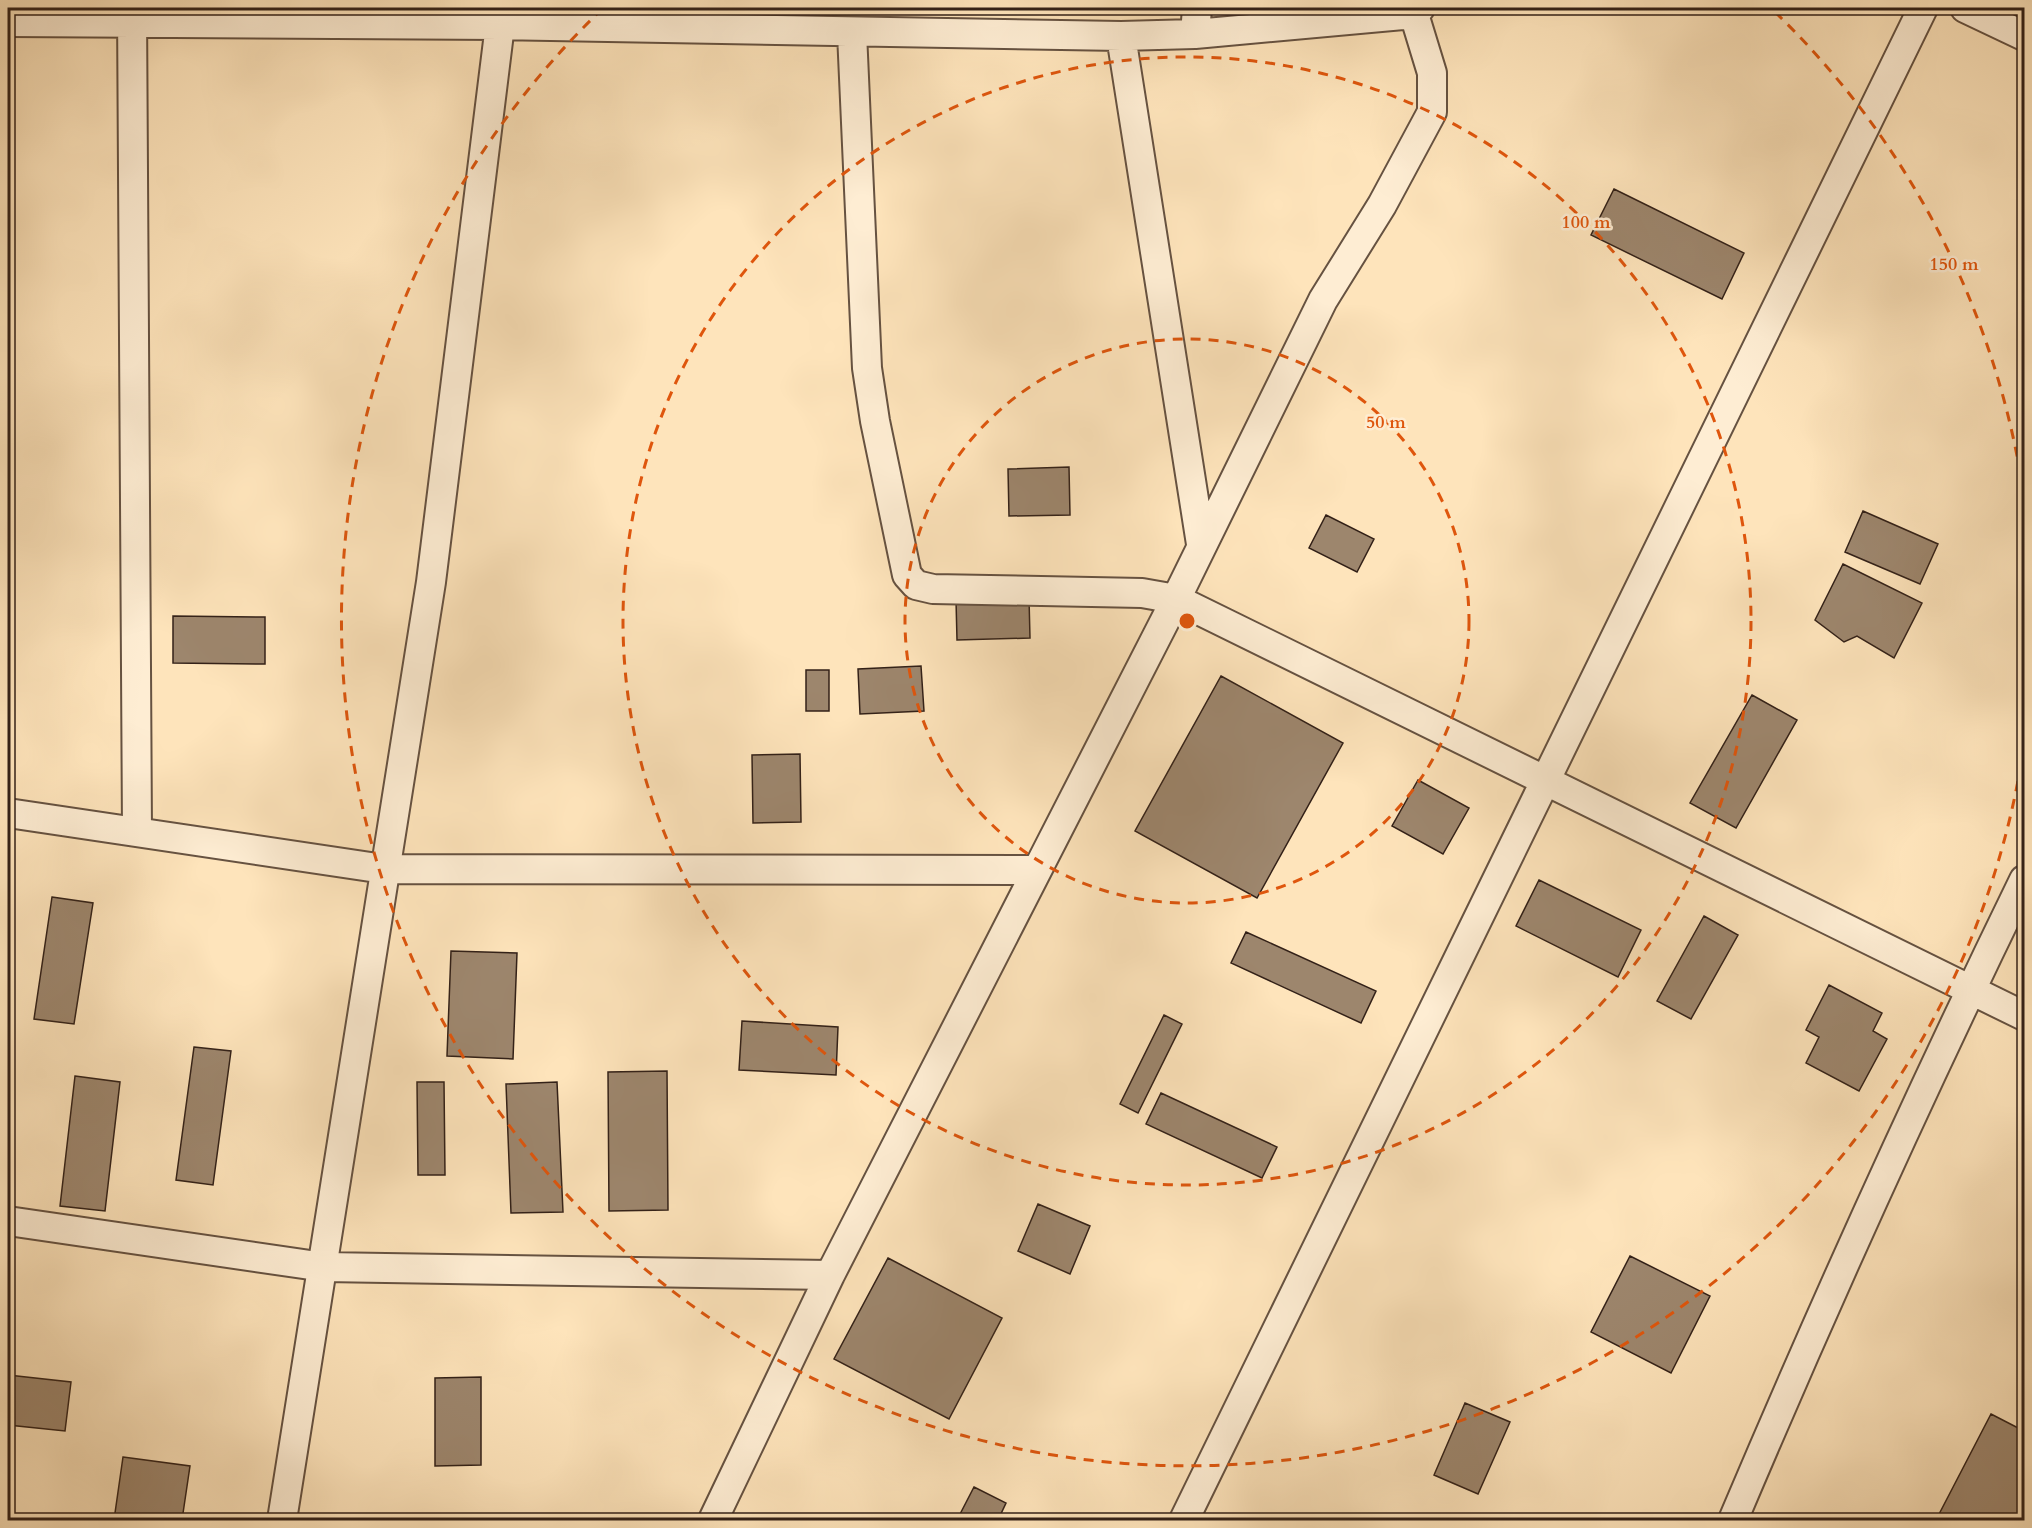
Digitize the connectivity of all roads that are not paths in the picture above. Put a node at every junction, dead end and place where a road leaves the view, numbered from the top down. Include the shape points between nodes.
1 (1923, 8) edge
2 (1965, 8) edge
3 (1417, 11) edge
4 (132, 15) edge
5 (599, 18) edge
6 (1196, 21) edge
7 (8, 22) edge
8 (500, 26) junction
9 (852, 33) junction
10 (1121, 36) junction
11 (2025, 36) edge
12 (1201, 544) junction
13 (1176, 599) junction
14 (1546, 780) junction
15 (8, 813) edge
16 (137, 832) junction
17 (384, 869) junction
18 (1037, 870) junction
19 (2025, 880) edge
20 (1971, 988) junction
21 (2025, 1016) edge
22 (8, 1221) edge
23 (324, 1267) junction
24 (830, 1275) junction
25 (282, 1521) edge
26 (713, 1521) edge
27 (1184, 1521) edge
28 (1733, 1521) edge

1 - 14 street
2 - 11 street
3 - 6 street
3 - 12 street via 1432,73 1432,112 1382,205 1323,300
4 - 7 street
4 - 8 street
4 - 16 street
5 - 8 street
5 - 9 street
6 - 10 street
8 - 17 street via 431,582
9 - 10 street
9 - 13 street via 867,368 907,575 916,585 933,589 1142,593
10 - 12 street
12 - 13 street
13 - 14 street
13 - 18 street
14 - 20 street
14 - 27 street
15 - 16 street
16 - 17 street
17 - 18 street
17 - 23 street
18 - 24 street
19 - 20 street
20 - 21 street
20 - 28 street via 1812,1334
22 - 23 street
23 - 24 street
23 - 25 street
24 - 26 street

